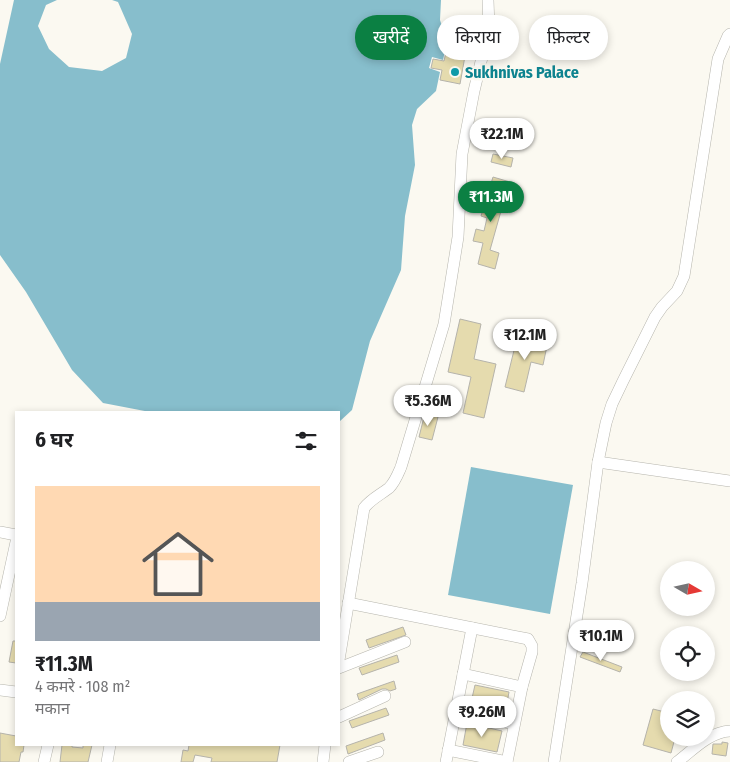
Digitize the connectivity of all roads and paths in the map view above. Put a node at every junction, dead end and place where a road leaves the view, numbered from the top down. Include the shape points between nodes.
1 (488, 0) edge
2 (730, 34) edge
3 (598, 462) junction
4 (730, 481) edge
5 (0, 532) edge
6 (15, 535) edge
7 (15, 547) edge
8 (345, 601) edge
9 (0, 616) edge
10 (472, 628) junction
11 (405, 642) dead end
12 (340, 650) edge
13 (340, 668) edge
14 (463, 674) junction
15 (522, 687) junction
16 (0, 690) edge
17 (15, 692) edge
18 (385, 696) dead end
19 (456, 711) junction
20 (340, 717) edge
21 (514, 724) junction
22 (730, 731) edge
23 (48, 746) edge
24 (110, 746) edge
25 (325, 746) edge
26 (448, 750) junction
27 (378, 752) dead end
28 (44, 762) edge
29 (106, 762) edge
30 (323, 762) edge
31 (349, 762) edge
32 (446, 762) edge
33 (507, 762) edge
34 (554, 762) edge
35 (677, 762) edge

1 - 8 street via 489,28 462,154 458,237 444,324 401,467 390,487 364,508
2 - 3 street via 718,59 684,276 677,291 655,316 612,404
3 - 4 street
3 - 34 street
5 - 6 street
7 - 9 street
8 - 10 street
8 - 12 street
10 - 14 street
10 - 15 street via 531,642 532,652
11 - 13 street
14 - 15 street
14 - 19 street
15 - 21 street
16 - 17 street
18 - 20 street
19 - 21 street
19 - 26 street
21 - 33 street
22 - 35 street via 708,738
23 - 28 street
24 - 29 street
25 - 30 street
26 - 32 street
26 - 33 street
27 - 31 street

